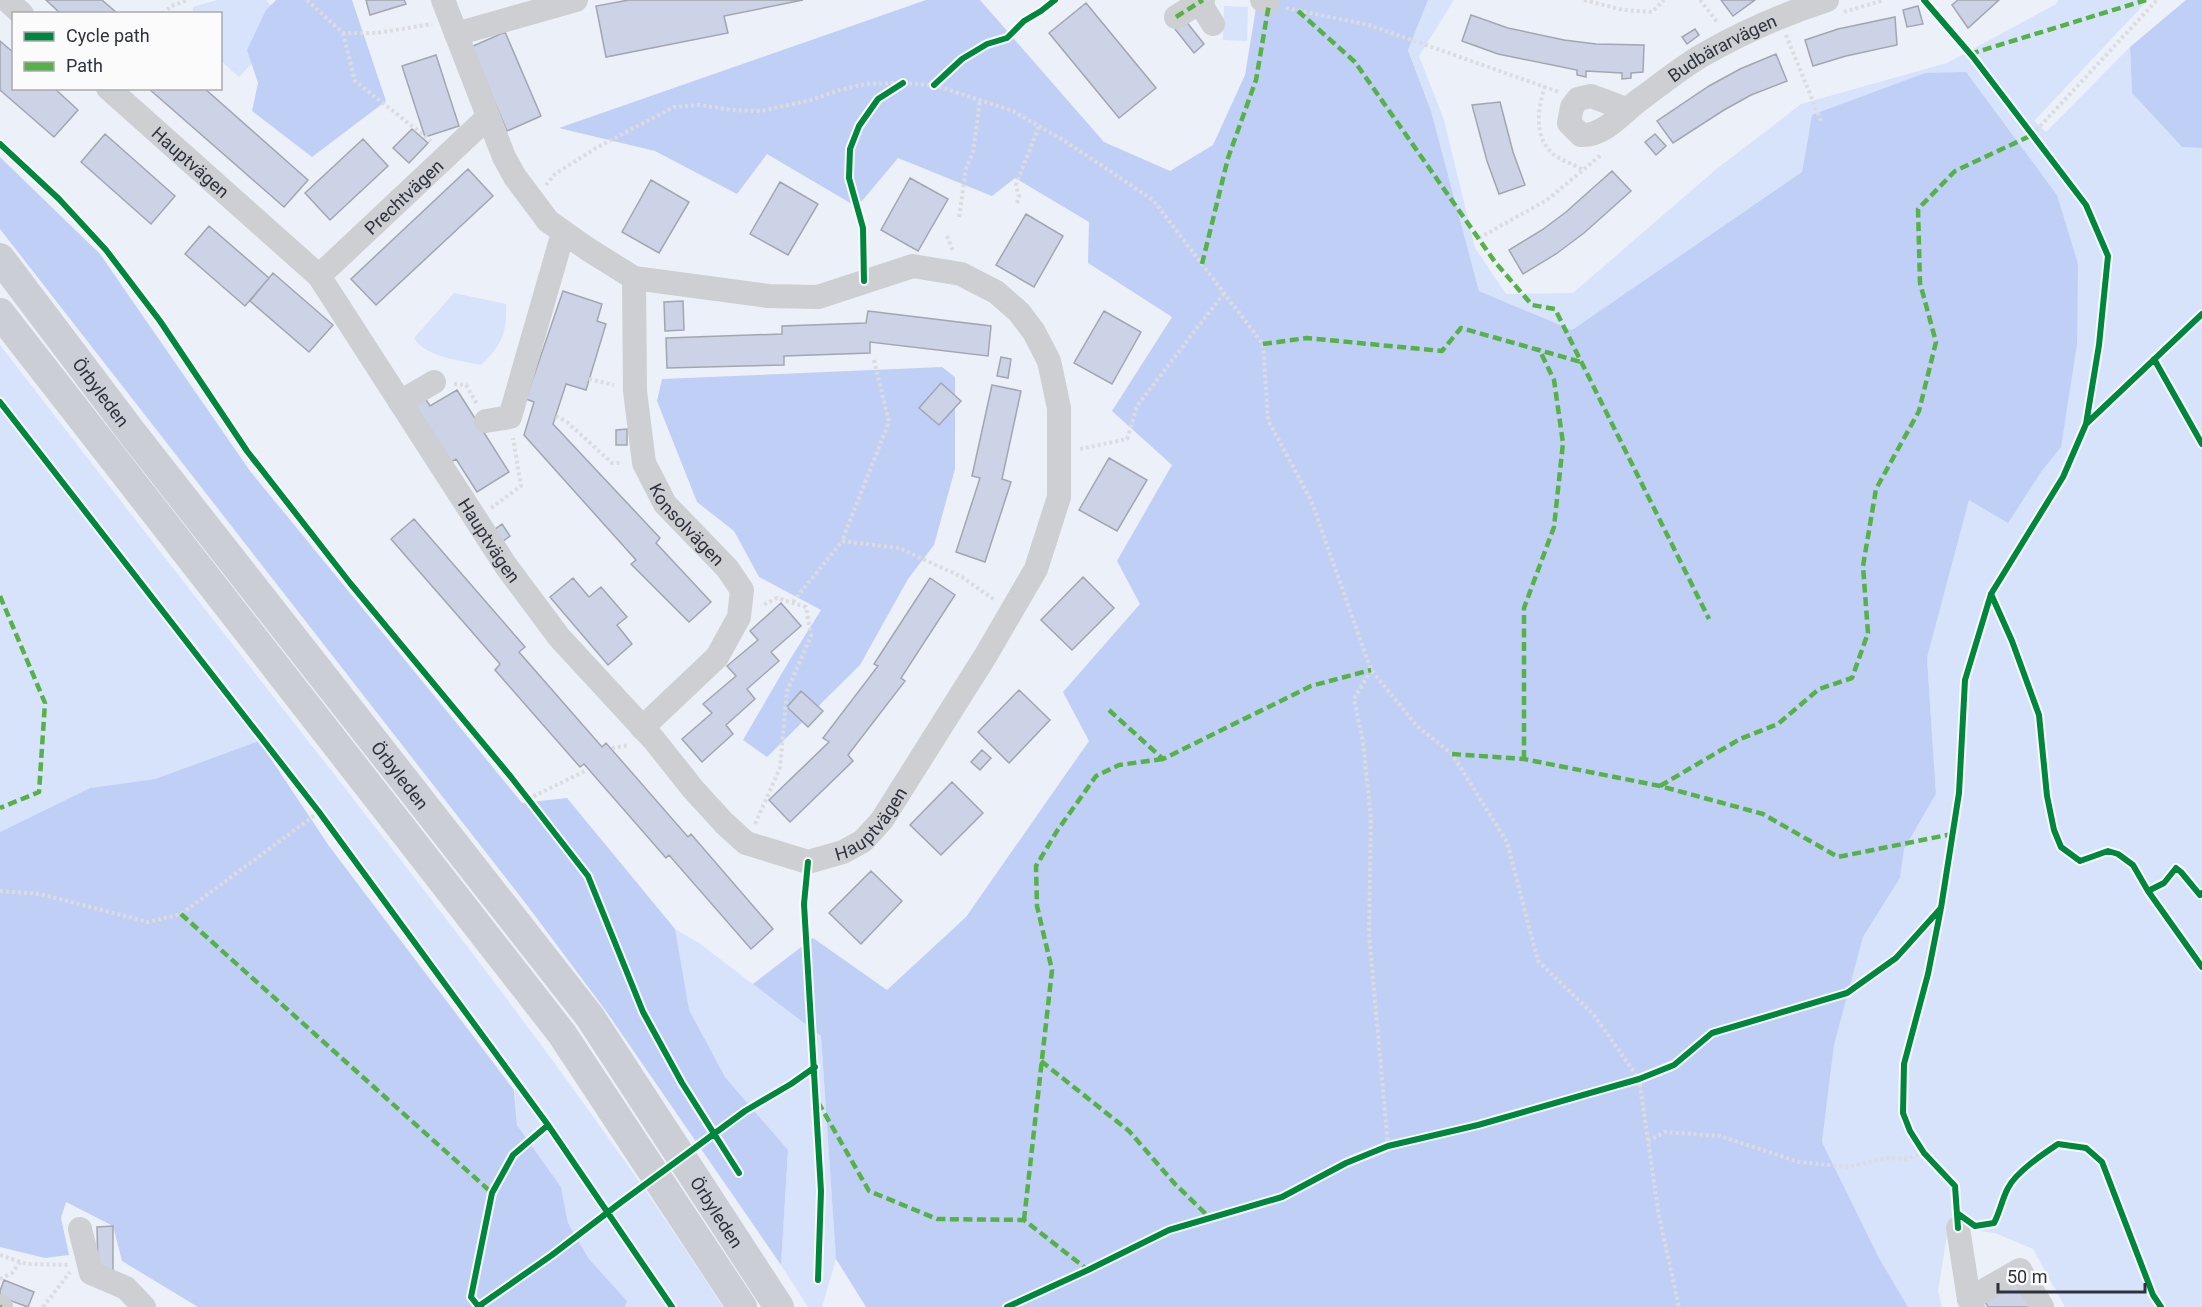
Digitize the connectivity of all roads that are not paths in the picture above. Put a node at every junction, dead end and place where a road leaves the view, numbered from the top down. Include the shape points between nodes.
1 (7, 0) edge
2 (576, 0) edge
3 (1827, 0) edge
4 (1201, 2) edge
5 (20, 12) edge
6 (1176, 17) dead end
7 (450, 19) edge
8 (1213, 24) dead end
9 (110, 90) edge
10 (1626, 109) junction
11 (488, 117) junction
12 (564, 233) junction
13 (0, 258) edge
14 (319, 276) junction
15 (634, 278) junction
16 (0, 313) edge
17 (434, 382) road end
18 (400, 402) junction
19 (486, 421) road end
20 (642, 728) junction
21 (1958, 1228) dead end
22 (80, 1229) dead end
23 (1971, 1303) edge
24 (144, 1307) edge
25 (742, 1307) edge
26 (779, 1307) edge
27 (2042, 1307) edge

1 - 5 street
2 - 7 street
3 - 10 street, Budbärarvägen via 1700,56
4 - 6 street
4 - 8 street
7 - 11 street, Hauptvägen
9 - 14 street, Hauptvägen
10 - 10 street, Budbärarvägen via 1609,126 1591,135 1581,135 1569,123 1578,99 1591,96
11 - 12 street, Hauptvägen via 515,177 532,203
11 - 14 street, Prechtvägen
12 - 15 street, Hauptvägen
12 - 19 street via 510,417
13 - 26 main road, Örbyleden via 133,434 590,1017
14 - 18 street, Hauptvägen
15 - 20 street, Konsolvägen via 635,391 644,463 665,504 727,568 742,590 739,617 717,657
15 - 20 street, Hauptvägen via 768,296 818,297 913,266 961,274 996,292 1034,332 1049,361 1059,408 1059,497 1036,569 907,781 863,841 843,852 808,862 746,843 723,823
16 - 25 main road, Örbyleden via 562,1034
17 - 18 street
18 - 20 street, Hauptvägen via 506,566 559,637
21 - 23 street
22 - 24 street via 91,1273 126,1288
23 - 27 street via 2020,1270

